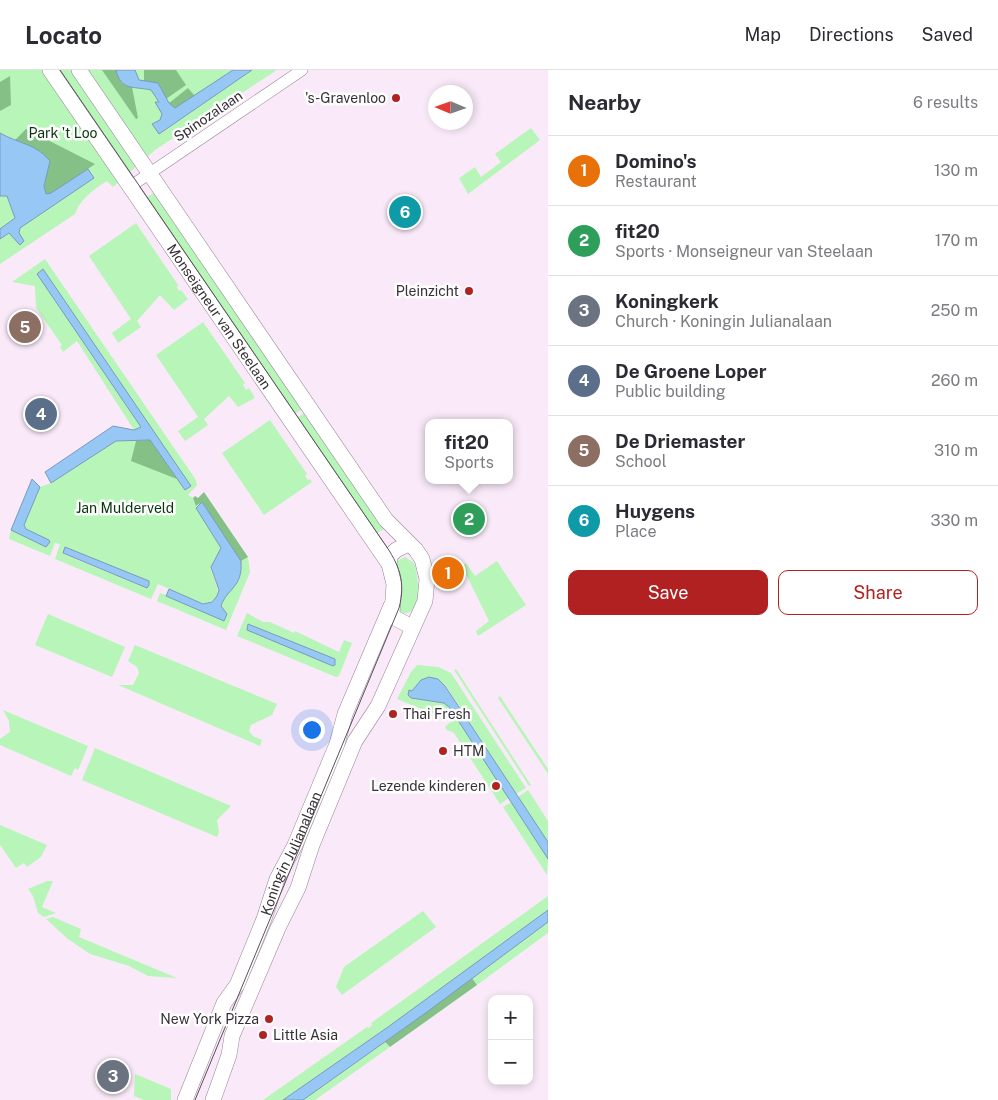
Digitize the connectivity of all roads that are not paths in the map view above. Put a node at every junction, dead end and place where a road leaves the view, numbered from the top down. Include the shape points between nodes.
1 (50, 70) edge
2 (79, 70) edge
3 (302, 70) edge
4 (150, 172) junction
5 (131, 186) junction
6 (408, 544) junction
7 (388, 564) junction
8 (391, 606) junction
9 (412, 627) junction
10 (185, 1100) edge
11 (213, 1100) edge

1 - 5 main road, Monseigneur van Steelaan
2 - 4 main road, Monseigneur van Steelaan
3 - 4 street, Spinozalaan
4 - 5 street, Spinozalaan
4 - 6 main road, Monseigneur van Steelaan via 381,512
5 - 7 main road, Monseigneur van Steelaan
6 - 7 main road via 396,550
6 - 9 main road, Monseigneur van Steelaan via 419,554 427,579 425,601
7 - 8 main road, Koningin Julianalaan via 394,584
8 - 9 main road via 394,618
8 - 10 main road, Koningin Julianalaan via 349,705 322,781 277,879 264,919 236,985 224,1003
9 - 11 main road, Koningin Julianalaan via 378,706 355,741 298,888 232,1036 229,1055

